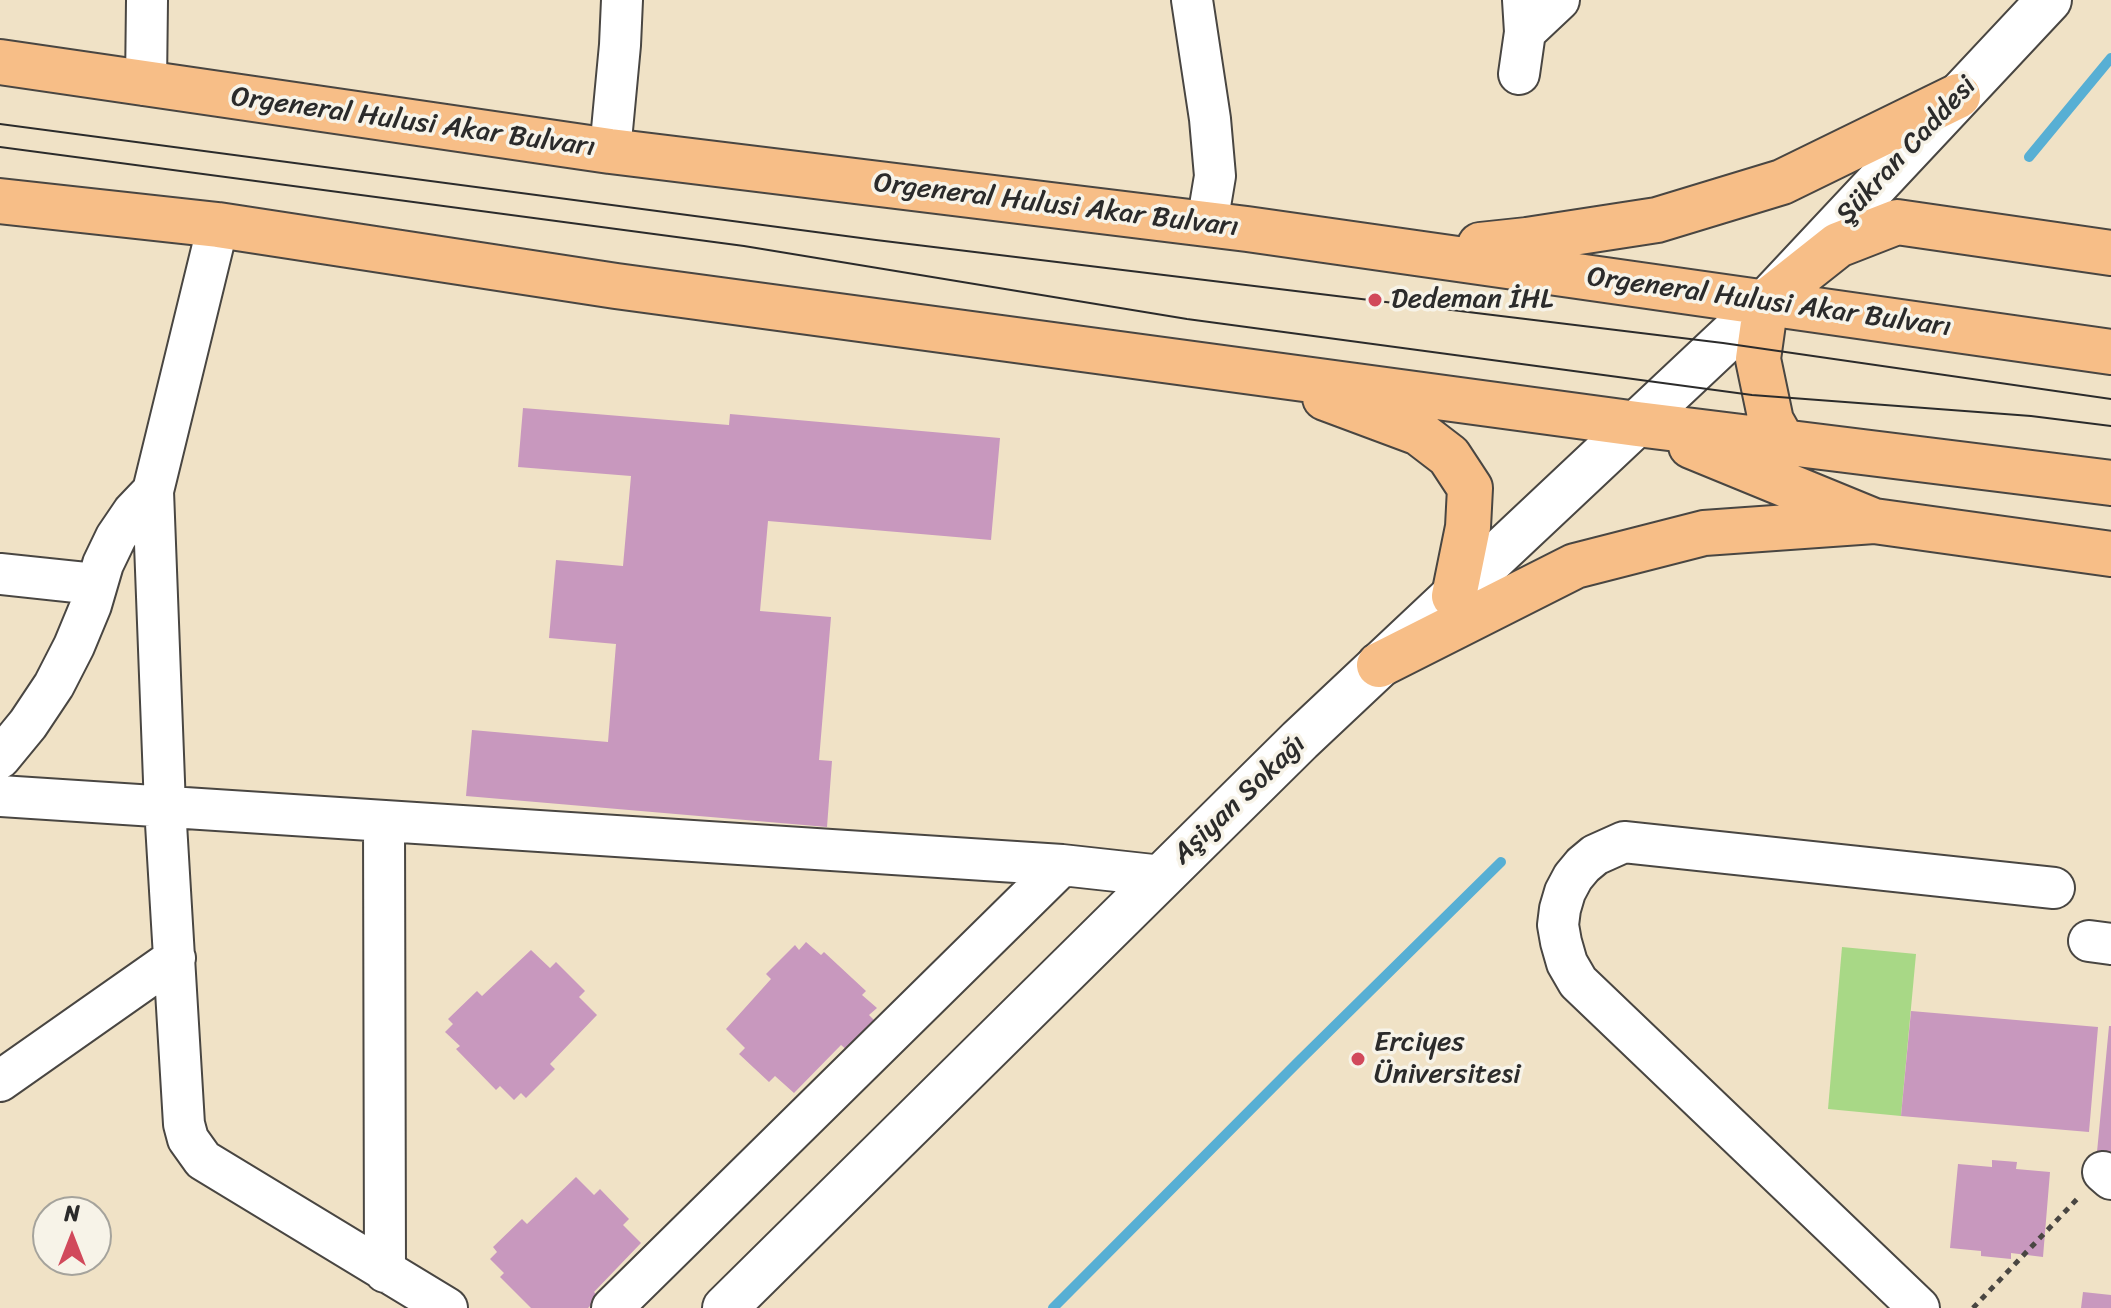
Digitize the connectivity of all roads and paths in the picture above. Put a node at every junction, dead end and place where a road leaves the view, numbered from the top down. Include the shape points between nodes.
1 (147, 0) edge
2 (622, 0) edge
3 (1192, 0) edge
4 (1559, 0) edge
5 (2049, 0) edge
6 (1524, 16) edge
7 (0, 62) edge
8 (1519, 74) dead end
9 (146, 85) junction
10 (1958, 96) junction
11 (610, 151) junction
12 (0, 201) edge
13 (1207, 224) junction
14 (218, 225) junction
15 (1411, 251) junction
16 (2111, 253) edge
17 (1766, 302) junction
18 (2111, 352) edge
19 (1256, 371) junction
20 (1637, 424) junction
21 (1783, 442) junction
22 (2111, 483) edge
23 (153, 491) junction
24 (1874, 521) junction
25 (2111, 554) edge
26 (0, 574) edge
27 (95, 584) junction
28 (1454, 596) junction
29 (1379, 665) junction
30 (0, 758) edge
31 (0, 796) edge
32 (165, 807) junction
33 (384, 821) junction
34 (1062, 865) junction
35 (1162, 876) junction
36 (2054, 888) dead end
37 (175, 958) junction
38 (0, 1081) edge
39 (2107, 1175) edge
40 (385, 1272) junction
41 (447, 1308) edge
42 (612, 1308) edge
43 (725, 1308) edge
44 (1919, 1308) edge
45 (1973, 1308) edge

1 - 9 street
2 - 11 street
3 - 13 street via 1215,176
4 - 6 street
5 - 10 street, Şükran Caddesi
6 - 8 street
7 - 9 main road, Orgeneral Hulusi Akar Bulvarı
9 - 11 main road, Orgeneral Hulusi Akar Bulvarı
10 - 15 main road via 1782,182 1657,220
10 - 17 street, Şükran Caddesi
11 - 13 main road, Orgeneral Hulusi Akar Bulvarı
12 - 14 main road
13 - 15 main road, Orgeneral Hulusi Akar Bulvarı
14 - 19 main road via 616,286
14 - 23 street
15 - 17 main road, Orgeneral Hulusi Akar Bulvarı
16 - 17 main road via 1897,222 1838,245
17 - 18 main road, Orgeneral Hulusi Akar Bulvarı
17 - 20 street, Aşiyan Sokağı
17 - 21 main road via 1758,359 1771,421
19 - 20 main road
19 - 28 main road via 1419,433 1449,456 1470,488
20 - 21 main road
20 - 24 main road
20 - 28 street, Aşiyan Sokağı
21 - 22 main road
23 - 27 street via 116,537
23 - 32 street
24 - 25 main road
24 - 29 main road via 1704,533 1575,566
26 - 27 street
27 - 30 street via 91,605 54,685
28 - 29 street, Aşiyan Sokağı
29 - 35 street, Aşiyan Sokağı
31 - 32 street
32 - 33 street
32 - 37 street
33 - 34 street
33 - 40 street
34 - 35 street
34 - 42 street
35 - 43 street, Aşiyan Sokağı
36 - 44 street via 1624,842 1583,865 1565,892 1558,925 1567,963 1578,982
37 - 38 street
37 - 40 street via 184,1124 195,1150 203,1160
39 - 45 path
40 - 41 street

